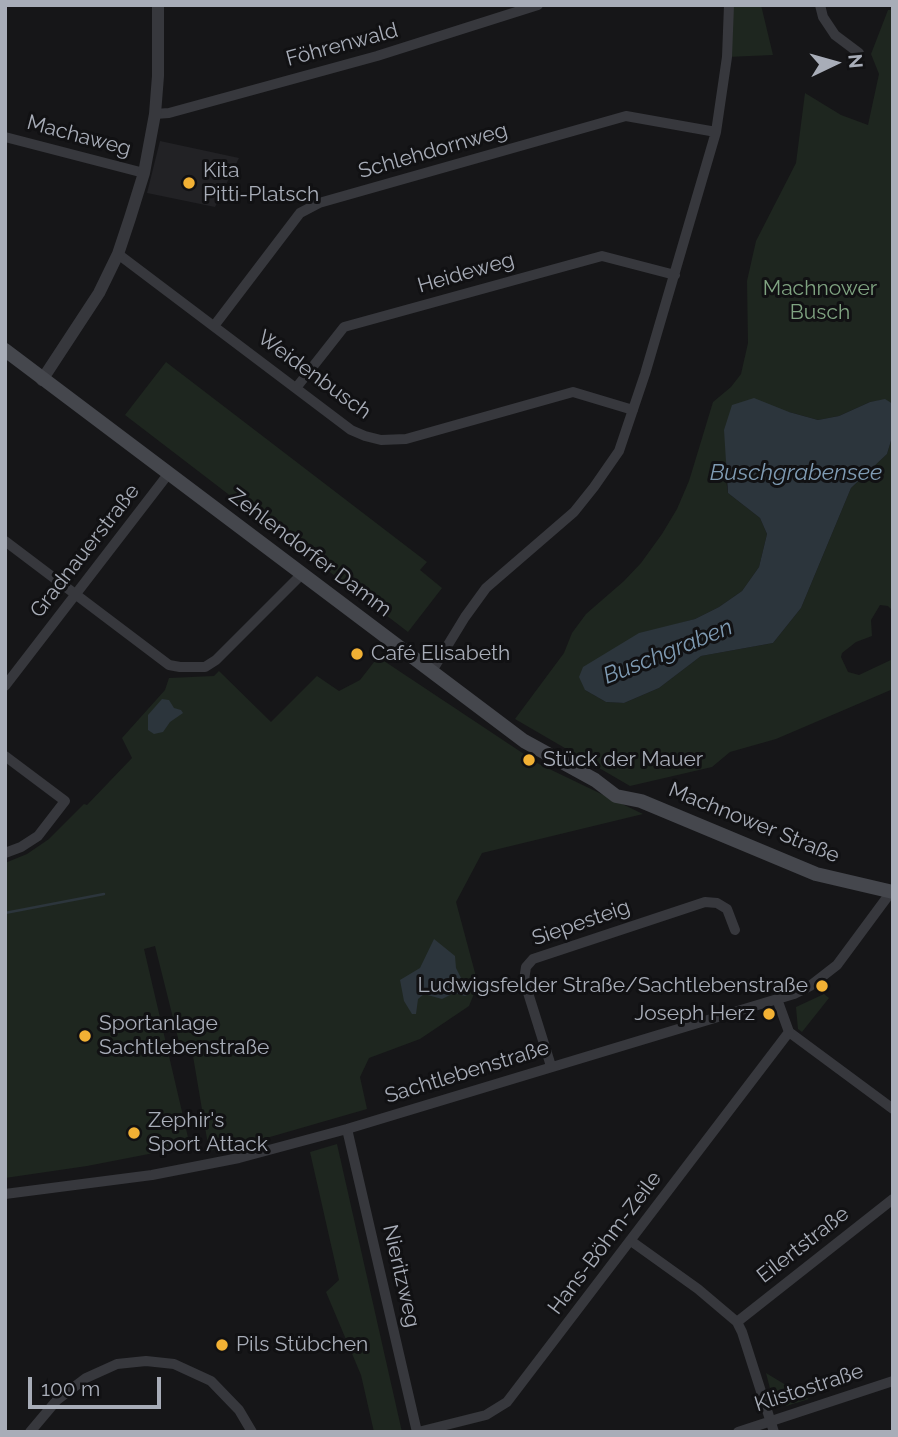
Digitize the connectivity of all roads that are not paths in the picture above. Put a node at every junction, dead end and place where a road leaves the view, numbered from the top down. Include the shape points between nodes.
1 (158, 5) edge
2 (538, 5) edge
3 (729, 5) edge
4 (820, 5) edge
5 (859, 53) dead end
6 (155, 114) junction
7 (716, 132) junction
8 (5, 137) edge
9 (144, 173) junction
10 (118, 254) junction
11 (675, 275) junction
12 (214, 326) junction
13 (5, 350) edge
14 (42, 380) junction
15 (296, 388) junction
16 (633, 410) junction
17 (169, 473) junction
18 (5, 541) edge
19 (302, 574) junction
20 (76, 594) junction
21 (432, 671) junction
22 (5, 686) edge
23 (5, 756) edge
24 (614, 790) joint
25 (5, 853) edge
26 (892, 891) edge
27 (735, 930) dead end
28 (777, 999) junction
29 (789, 1032) junction
30 (551, 1066) junction
31 (893, 1109) edge
32 (347, 1129) junction
33 (5, 1194) edge
34 (893, 1199) edge
35 (631, 1241) junction
36 (737, 1322) junction
37 (893, 1381) edge
38 (772, 1427) edge
39 (30, 1432) edge
40 (251, 1432) edge
41 (418, 1432) edge
42 (738, 1432) edge

1 - 6 street
2 - 6 street, Föhrenwald via 377,56
3 - 7 street
4 - 5 street via 835,35
6 - 9 street
7 - 11 street
7 - 12 street, Schlehdornweg via 626,116 319,203 300,213
8 - 9 street, Machaweg
9 - 10 street
10 - 12 street, Weidenbusch
10 - 14 street via 99,293
11 - 15 street, Heideweg via 602,256 344,327
11 - 16 street
12 - 15 street, Weidenbusch
13 - 14 main road, Zehlendorfer Damm
14 - 17 main road, Zehlendorfer Damm
15 - 16 street, Weidenbusch via 351,430 382,440 406,439 573,392
16 - 21 street via 619,451 594,488 574,512 486,588
17 - 19 main road, Zehlendorfer Damm
17 - 20 street, Gradnauerstraße
18 - 20 street
19 - 20 street via 205,667 169,665
19 - 21 main road, Zehlendorfer Damm
20 - 22 street, Gradnauerstraße
21 - 24 main road, Zehlendorfer Damm via 523,741
23 - 25 street via 65,801 38,836
24 - 26 main road, Machnower Straße via 816,874
26 - 28 street, Sachtlebenstraße via 837,965 810,986
27 - 30 street, Siepesteig via 727,909 707,902 533,959 524,980
28 - 29 street
28 - 30 street, Sachtlebenstraße
29 - 31 street
29 - 35 street, Hans-Böhm-Zeile
30 - 32 street, Sachtlebenstraße
32 - 33 street, Sachtlebenstraße via 232,1160
32 - 41 street, Nieritzweg
34 - 36 street, Eilertstraße
35 - 36 street
35 - 41 street, Hans-Böhm-Zeile via 507,1402 486,1415
36 - 38 street
37 - 38 street, Klistostraße
38 - 42 street, Klistostraße
39 - 40 street via 57,1400 86,1378 117,1364 146,1361 174,1364 211,1381 235,1404

